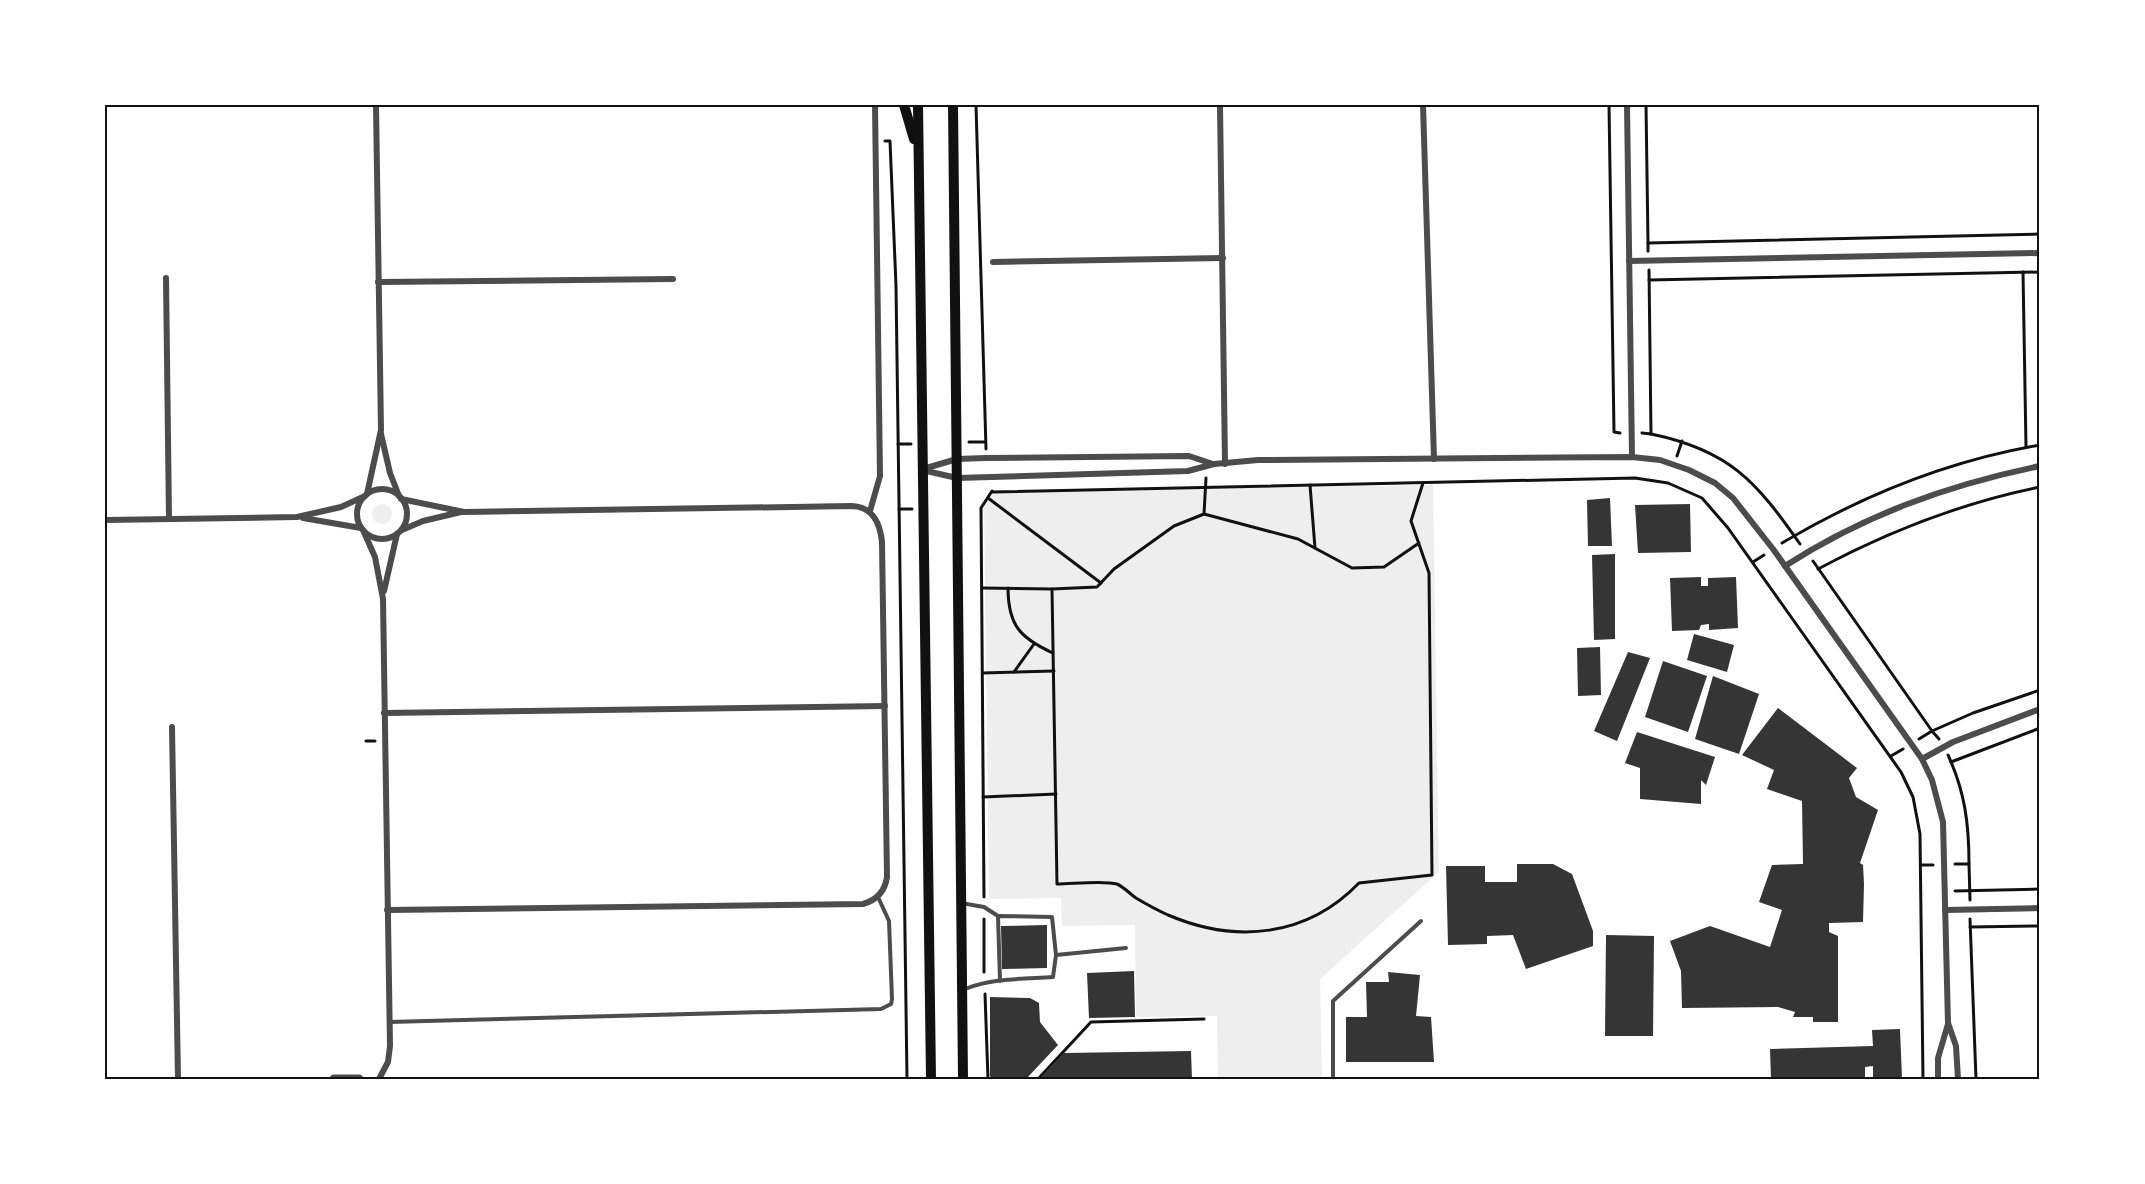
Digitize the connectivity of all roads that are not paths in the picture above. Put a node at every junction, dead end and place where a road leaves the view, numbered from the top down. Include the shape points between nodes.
1 (376, 105) edge
2 (875, 105) edge
3 (904, 105) edge
4 (918, 105) edge
5 (953, 105) edge
6 (1220, 105) edge
7 (1424, 105) edge
8 (1628, 105) edge
9 (918, 151) junction
10 (2040, 253) edge
11 (1223, 258) junction
12 (1629, 261) junction
13 (993, 262) dead end
14 (166, 278) dead end
15 (673, 279) dead end
16 (378, 282) junction
17 (381, 430) junction
18 (1632, 457) junction
19 (957, 459) junction
20 (1434, 459) junction
21 (1214, 464) junction
22 (1225, 464) junction
23 (2040, 466) edge
24 (921, 470) junction
25 (957, 478) junction
26 (366, 495) junction
27 (400, 498) junction
28 (870, 511) junction
29 (464, 512) junction
30 (297, 517) junction
31 (169, 519) junction
32 (105, 520) edge
33 (362, 529) junction
34 (398, 532) junction
35 (1785, 566) junction
36 (383, 599) junction
37 (885, 706) junction
38 (2040, 709) edge
39 (384, 713) junction
40 (172, 727) dead end
41 (1922, 759) junction
42 (878, 897) junction
43 (961, 903) junction
44 (2040, 908) edge
45 (387, 910) junction
46 (1945, 910) junction
47 (998, 916) junction
48 (1421, 921) dead end
49 (1126, 948) dead end
50 (1056, 955) junction
51 (1000, 981) junction
52 (962, 991) junction
53 (389, 1022) junction
54 (1948, 1023) junction
55 (177, 1079) edge
56 (334, 1079) edge
57 (358, 1079) edge
58 (379, 1079) edge
59 (931, 1079) edge
60 (963, 1079) edge
61 (1333, 1079) edge
62 (1938, 1079) edge
63 (1958, 1079) edge

1 - 16 street
2 - 28 street via 880,476
3 - 9 main road
4 - 9 main road
5 - 19 main road
6 - 11 street
7 - 20 street
8 - 12 street
9 - 24 main road
10 - 12 street
11 - 13 street
11 - 22 street
12 - 18 street
14 - 31 street
15 - 16 street
16 - 17 street
17 - 26 street
17 - 27 street
18 - 20 street
18 - 35 street via 1674,464 1715,483 1733,498
19 - 21 street via 1189,456
19 - 24 street
19 - 25 main road
20 - 22 street via 1258,460
21 - 22 street
21 - 25 street via 1188,471
23 - 35 street via 1935,492 1879,514
24 - 25 street
24 - 59 main road
25 - 43 main road
26 - 27 street via 386,490
26 - 30 street via 341,507
26 - 33 street via 357,512
27 - 29 street
27 - 34 street via 406,516
28 - 29 street via 852,506
28 - 37 street via 882,542
29 - 34 street via 409,525
30 - 31 street
30 - 33 street
31 - 32 street
33 - 34 street via 378,538
33 - 36 street via 375,557
34 - 36 street
35 - 41 street
36 - 39 street
37 - 39 street
37 - 42 street via 887,869 886,883
38 - 41 street via 2012,717
39 - 45 street
40 - 55 street
41 - 46 street via 1941,810
42 - 45 street via 852,904
42 - 53 lane via 889,921 892,999 891,1004 881,1009
43 - 47 lane via 984,907
43 - 52 main road
44 - 46 street
45 - 53 street
46 - 54 street
47 - 50 lane via 1052,917
47 - 51 lane
48 - 61 lane via 1333,1001
49 - 50 lane
50 - 51 lane via 1053,977
51 - 52 lane via 985,981
52 - 60 main road
53 - 58 street via 389,1055
54 - 62 street via 1938,1058
54 - 63 street via 1956,1046
56 - 57 street

